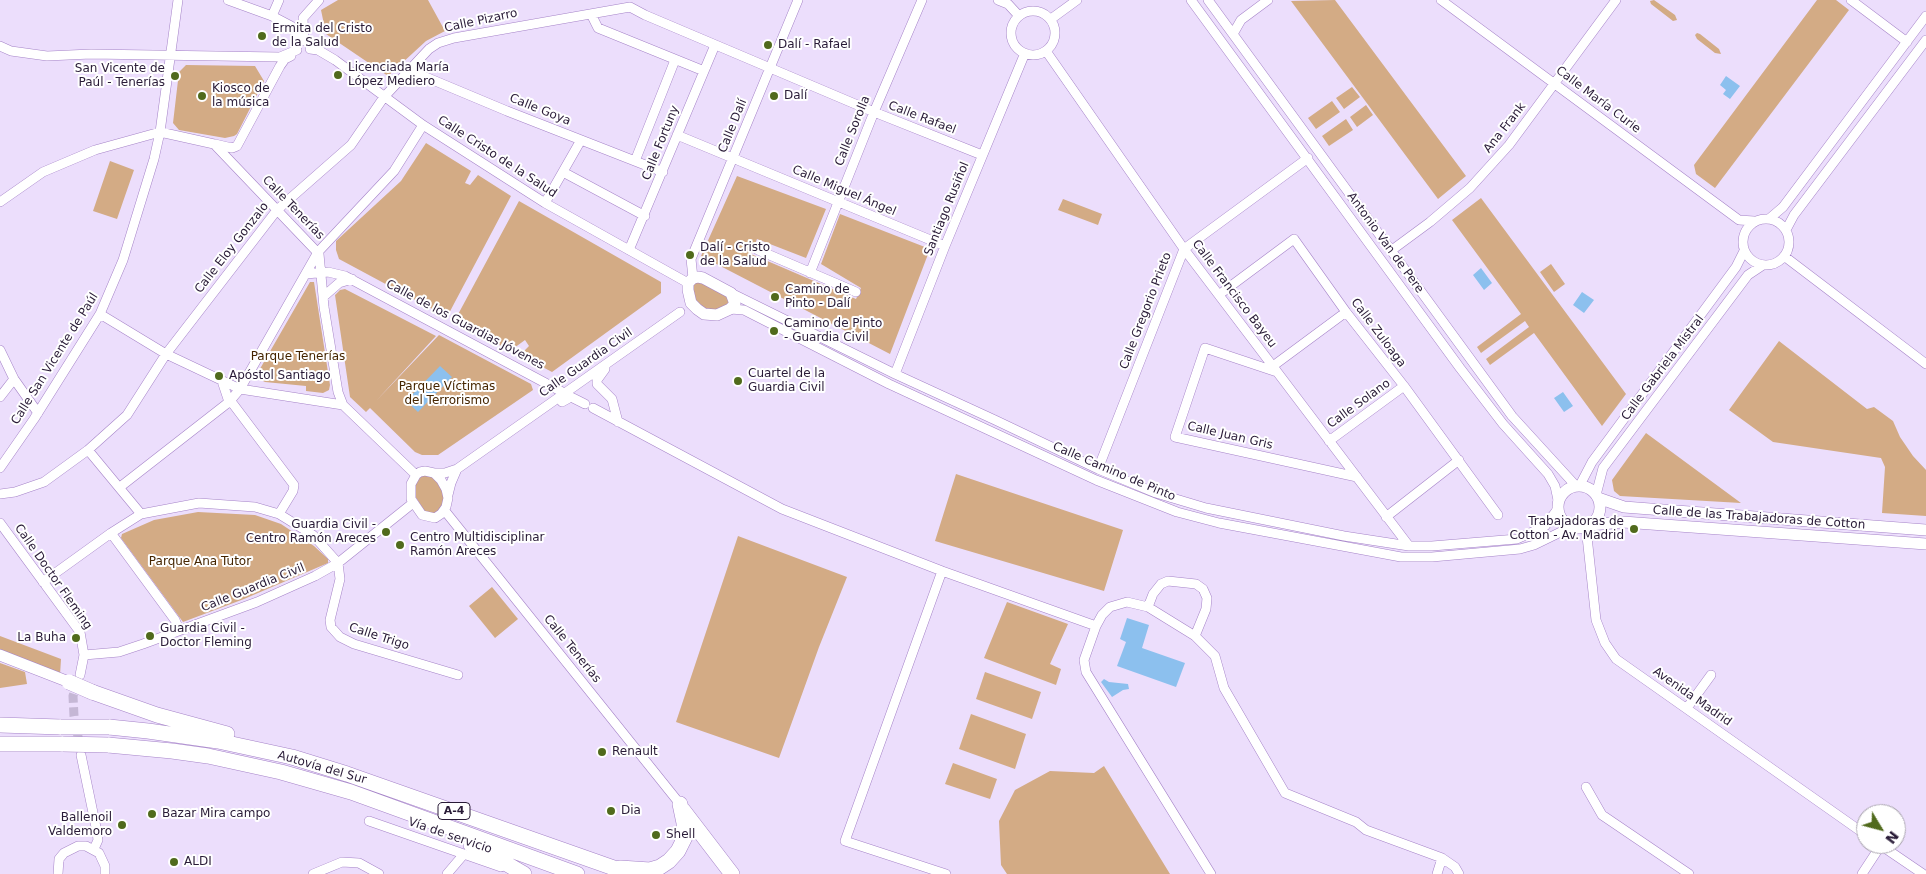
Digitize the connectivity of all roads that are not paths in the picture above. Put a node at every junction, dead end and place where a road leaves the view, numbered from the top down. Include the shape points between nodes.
1 (178, 0) edge
2 (228, 0) edge
3 (279, 0) edge
4 (319, 0) edge
5 (798, 0) edge
6 (922, 0) edge
7 (998, 0) edge
8 (1077, 0) edge
9 (1191, 0) edge
10 (1208, 0) edge
11 (1268, 0) edge
12 (1441, 0) edge
13 (1616, 0) edge
14 (1851, 0) edge
15 (629, 3) edge
16 (591, 14) junction
17 (272, 16) junction
18 (1019, 16) junction
19 (1926, 16) edge
20 (1051, 19) junction
21 (1241, 20) junction
22 (1224, 22) junction
23 (1233, 34) junction
24 (1926, 40) edge
25 (1907, 42) junction
26 (305, 44) junction
27 (715, 45) junction
28 (0, 46) edge
29 (297, 51) junction
30 (1046, 51) junction
31 (1025, 53) junction
32 (1922, 53) edge
33 (171, 56) junction
34 (675, 60) junction
35 (770, 69) junction
36 (409, 70) junction
37 (704, 71) junction
38 (1554, 84) junction
39 (384, 97) junction
40 (874, 112) junction
41 (423, 125) junction
42 (160, 132) junction
43 (677, 135) junction
44 (581, 140) junction
45 (214, 144) junction
46 (982, 155) junction
47 (733, 158) junction
48 (1308, 158) junction
49 (635, 161) junction
50 (563, 172) junction
51 (663, 172) junction
52 (0, 202) edge
53 (838, 202) junction
54 (545, 203) junction
55 (277, 210) junction
56 (645, 216) junction
57 (1769, 219) junction
58 (1739, 220) junction
59 (1754, 221) junction
60 (1786, 230) junction
61 (1744, 234) junction
62 (945, 246) junction
63 (1184, 249) junction
64 (629, 250) junction
65 (758, 250) dead end
66 (1392, 250) junction
67 (1744, 251) junction
68 (318, 252) junction
69 (1784, 256) junction
70 (1763, 265) junction
71 (321, 272) junction
72 (810, 273) junction
73 (306, 274) junction
74 (352, 279) junction
75 (690, 285) junction
76 (856, 292) dead end
77 (731, 293) junction
78 (1220, 294) junction
79 (323, 297) junction
80 (730, 309) junction
81 (680, 312) junction
82 (1346, 312) junction
83 (100, 314) junction
84 (704, 314) junction
85 (0, 350) edge
86 (166, 354) junction
87 (612, 361) junction
88 (1926, 364) edge
89 (1275, 369) junction
90 (894, 374) junction
91 (14, 379) junction
92 (222, 381) junction
93 (1404, 386) junction
94 (337, 387) junction
95 (240, 389) junction
96 (566, 394) junction
97 (0, 398) edge
98 (324, 400) junction
99 (229, 402) junction
100 (585, 404) dead end
101 (343, 405) junction
102 (594, 408) dead end
103 (38, 413) junction
104 (618, 422) junction
105 (1329, 441) junction
106 (490, 446) junction
107 (88, 450) junction
108 (1458, 460) junction
109 (0, 468) edge
110 (457, 469) junction
111 (1098, 469) junction
112 (434, 473) junction
113 (416, 475) junction
114 (1357, 478) junction
115 (1578, 486) junction
116 (120, 487) junction
117 (0, 494) edge
118 (1597, 496) junction
119 (448, 498) junction
120 (413, 503) junction
121 (1558, 505) junction
122 (445, 510) junction
123 (141, 514) junction
124 (279, 514) junction
125 (1498, 515) dead end
126 (1386, 517) junction
127 (0, 523) edge
128 (1588, 526) junction
129 (1571, 527) junction
130 (1926, 530) edge
131 (111, 533) junction
132 (1926, 544) edge
133 (1408, 546) junction
134 (338, 563) junction
135 (942, 571) junction
136 (43, 582) junction
137 (1148, 607) junction
138 (1096, 626) junction
139 (179, 630) junction
140 (1195, 636) junction
141 (0, 655) edge
142 (84, 655) junction
143 (458, 675) dead end
144 (1711, 675) dead end
145 (74, 679) junction
146 (1687, 708) junction
147 (0, 725) edge
148 (0, 744) edge
149 (44, 744) junction
150 (0, 750) edge
151 (82, 755) tunnel mouth
152 (292, 757) junction
153 (1586, 787) dead end
154 (351, 792) junction
155 (680, 804) junction
156 (369, 821) dead end
157 (1856, 828) edge
158 (94, 849) junction
159 (464, 854) junction
160 (1874, 854) edge
161 (1893, 854) edge
162 (1442, 858) junction
163 (615, 868) junction
164 (58, 874) edge
165 (105, 874) edge
166 (312, 874) edge
167 (379, 874) edge
168 (447, 874) edge
169 (523, 874) edge
170 (578, 874) edge
171 (631, 874) edge
172 (732, 874) edge
173 (946, 874) edge
174 (1211, 874) edge
175 (1437, 874) edge
176 (1459, 874) edge
177 (1689, 874) edge
178 (1862, 874) edge
179 (1923, 874) edge

1 - 33 street, Calle San Vicente de Paúl
2 - 17 street
3 - 17 street
4 - 26 street via 303,18
5 - 35 street, Calle Dalí
6 - 40 street, Calle Sorolla
7 - 18 street via 1008,4
8 - 20 street
9 - 48 street, Antonio Van de Pere
10 - 22 street, Antonio Van de Pere
11 - 21 street
12 - 38 street, Calle María Curie
13 - 38 street, Ana Frank
14 - 25 street
15 - 16 street, Calle Pizarro
15 - 27 street, Calle Pizarro via 645,15
16 - 34 street via 598,28
16 - 36 street, Calle Pizarro via 454,38 429,49
17 - 26 street via 290,26
18 - 20 street via 1038,11
18 - 31 street via 1013,23 1012,37 1014,44
19 - 25 street
20 - 30 street via 1056,32
21 - 22 street
21 - 23 street
22 - 23 street, Antonio Van de Pere
23 - 66 street, Antonio Van de Pere
24 - 32 street
25 - 57 street via 1783,207
26 - 29 street via 306,54
26 - 39 street, Calle Cristo de la Salud via 335,60
27 - 35 street, Calle Pizarro
27 - 37 street, Calle Fortuny
28 - 33 street via 46,56
29 - 33 street via 280,57
29 - 45 street via 280,66 237,146
30 - 31 street via 1032,55
30 - 63 street, Calle Francisco Bayeu
31 - 46 street, Santiago Rusiñol
32 - 60 street via 1794,215
33 - 42 street, Calle San Vicente de Paúl
34 - 37 street
34 - 49 street
35 - 40 street, Calle Rafael
35 - 47 street, Calle Dalí
36 - 39 street, Calle Pizarro
36 - 44 street, Calle Goya
37 - 43 street, Calle Fortuny
38 - 58 street, Calle María Curie
38 - 66 street, Ana Frank via 1509,145 1470,188
39 - 41 street, Calle Cristo de la Salud
39 - 55 street, Calle Eloy Gonzalo via 351,145
40 - 46 street, Calle Rafael
40 - 53 street, Calle Sorolla
41 - 54 street, Calle Cristo de la Salud
41 - 68 street via 394,172
42 - 45 street
42 - 52 street via 95,150 43,172
42 - 83 street, Calle San Vicente de Paúl via 123,260
43 - 47 street, Calle Miguel Ángel
43 - 51 street, Calle Fortuny
44 - 49 street, Calle Goya
44 - 50 street
45 - 55 street, Calle Tenerías
46 - 62 street, Santiago Rusiñol
47 - 53 street, Calle Miguel Ángel
47 - 75 street, Calle Dalí via 690,262
48 - 63 street, Calle Gregorio Prieto
48 - 121 street, Antonio Van de Pere via 1497,417 1548,474 1555,486
49 - 51 street, Calle Goya
50 - 54 street
50 - 56 street
51 - 56 street, Calle Fortuny
53 - 62 street, Calle Miguel Ángel
53 - 72 street, Calle Sorolla
54 - 64 street, Calle Cristo de la Salud
55 - 68 street, Calle Tenerías
55 - 86 street, Calle Eloy Gonzalo
56 - 64 street, Calle Fortuny
57 - 59 street
57 - 60 street
58 - 59 street
58 - 61 street
59 - 61 street
60 - 69 street via 1789,243
61 - 67 street
62 - 90 street, Santiago Rusiñol
63 - 78 street, Calle Francisco Bayeu
63 - 111 street, Calle Gregorio Prieto
64 - 75 street, Calle Cristo de la Salud
65 - 72 street
66 - 115 street, Antonio Van de Pere via 1512,416
67 - 70 street via 1751,260
67 - 115 street, Calle Gabriela Mistral via 1736,267 1592,462
68 - 71 street, Calle Tenerías
68 - 73 street
69 - 70 street via 1774,264
69 - 88 street
70 - 118 street, Calle Gabriela Mistral via 1748,275 1603,468
71 - 73 street, Calle de los Guardias Jóvenes
71 - 74 street, Calle de los Guardias Jóvenes
71 - 79 street, Calle Tenerías
72 - 76 street
73 - 95 street
74 - 79 street via 338,283
74 - 96 street, Calle de los Guardias Jóvenes
75 - 77 street via 704,278
75 - 81 street
75 - 84 street via 694,306
77 - 80 street via 735,304
77 - 90 street, Calle Camino de Pinto
78 - 82 street, Calle Zuloaga via 1294,239
78 - 89 street, Calle Francisco Bayeu
79 - 94 street, Calle Tenerías
80 - 84 street via 718,315
80 - 129 street, Calle Camino de Pinto via 747,311 889,384 1096,480 1177,512 1219,523 1401,558 1520,549
81 - 84 street
81 - 87 street, Calle Guardia Civil
82 - 89 street
82 - 93 street, Calle Zuloaga
83 - 86 street
83 - 103 street, Calle San Vicente de Paúl
85 - 91 street
86 - 92 street
86 - 107 street, Calle Eloy Gonzalo via 127,415
87 - 96 street, Calle Guardia Civil
87 - 104 street via 597,380 612,399
89 - 105 street, Calle Francisco Bayeu
89 - 114 street, Calle Juan Gris via 1205,348 1175,437
90 - 111 street, Calle Camino de Pinto
91 - 97 street
91 - 103 street
92 - 95 street
92 - 99 street
93 - 105 street, Calle Solano
93 - 108 street, Calle Zuloaga
94 - 98 street
94 - 101 street, Calle Tenerías
95 - 98 street
95 - 99 street
96 - 106 street, Calle Guardia Civil
98 - 101 street
99 - 116 street
99 - 124 street via 294,486
100 - 106 street via 570,397 514,436
101 - 113 street, Calle Tenerías
102 - 104 street
103 - 109 street, Calle San Vicente de Paúl
104 - 135 street via 782,509
105 - 114 street, Calle Francisco Bayeu
106 - 110 street, Calle Guardia Civil
107 - 116 street
107 - 117 street, Calle Eloy Gonzalo via 44,482
108 - 125 street, Calle Zuloaga
108 - 126 street
110 - 112 street, Calle Guardia Civil
110 - 119 street
111 - 133 street, Calle Camino de Pinto via 1156,493 1206,508
112 - 113 street via 425,471
112 - 119 street via 444,484
113 - 120 street via 410,492
114 - 126 street, Calle Francisco Bayeu
115 - 118 street via 1590,489
115 - 121 street via 1566,489
116 - 123 street
118 - 128 street via 1600,510 1595,521
118 - 130 street, Calle de las Trabajadoras de Cotton via 1624,508
119 - 122 street
120 - 122 street via 422,514 431,518 438,517
120 - 134 street, Calle Guardia Civil
121 - 129 street via 1562,520
121 - 133 street, Calle Camino de Pinto via 1546,526 1518,539
122 - 155 street, Calle Tenerías
123 - 124 street via 199,503 255,507
123 - 131 street
124 - 134 street via 313,535
126 - 133 street, Calle Francisco Bayeu
127 - 136 street, Calle Doctor Fleming
128 - 129 street
128 - 132 street, Calle de las Trabajadoras de Cotton via 1623,522
128 - 146 street, Avenida Madrid via 1596,620 1605,642 1616,659
131 - 136 street
131 - 139 street
134 - 139 street, Calle Guardia Civil via 257,602
134 - 143 street, Calle Trigo via 340,579 330,620 331,627 340,637
135 - 138 street
135 - 173 street via 846,841
136 - 142 street, Calle Doctor Fleming via 80,632
137 - 138 street via 1127,602 1110,607
137 - 140 street
137 - 140 street via 1161,584 1168,581 1196,584 1207,598
138 - 174 street via 1084,660 1086,672
139 - 142 street, Calle Guardia Civil via 120,652
140 - 162 street via 1214,656 1224,688 1285,793 1356,822 1366,830
141 - 145 street
142 - 145 street, Calle Doctor Fleming
144 - 146 street
145 - 152 highway, bridge via 92,692 157,715 265,744
146 - 157 street, Avenida Madrid
147 - 152 highway, Autovía del Sur / A-4, bridge via 148,731 218,741
148 - 149 highway, Autovía del Sur / A-4
149 - 150 highway
149 - 154 highway, Autovía del Sur / A-4, bridge via 108,745 208,756
151 - 158 street via 97,832
152 - 163 highway, Autovía del Sur / A-4
153 - 177 street via 1602,816
154 - 169 highway via 382,810 488,853
154 - 170 highway, Autovía del Sur / A-4
155 - 163 highway via 685,837 669,861 650,870
155 - 172 highway
156 - 159 street, Vía de servicio
158 - 164 street via 78,846 64,852
158 - 165 street via 103,859
159 - 168 street
159 - 169 street, Vía de servicio
160 - 178 street
161 - 179 street
162 - 175 street
162 - 176 street
163 - 171 highway, Autovía del Sur / A-4
166 - 167 street via 342,862 359,863

